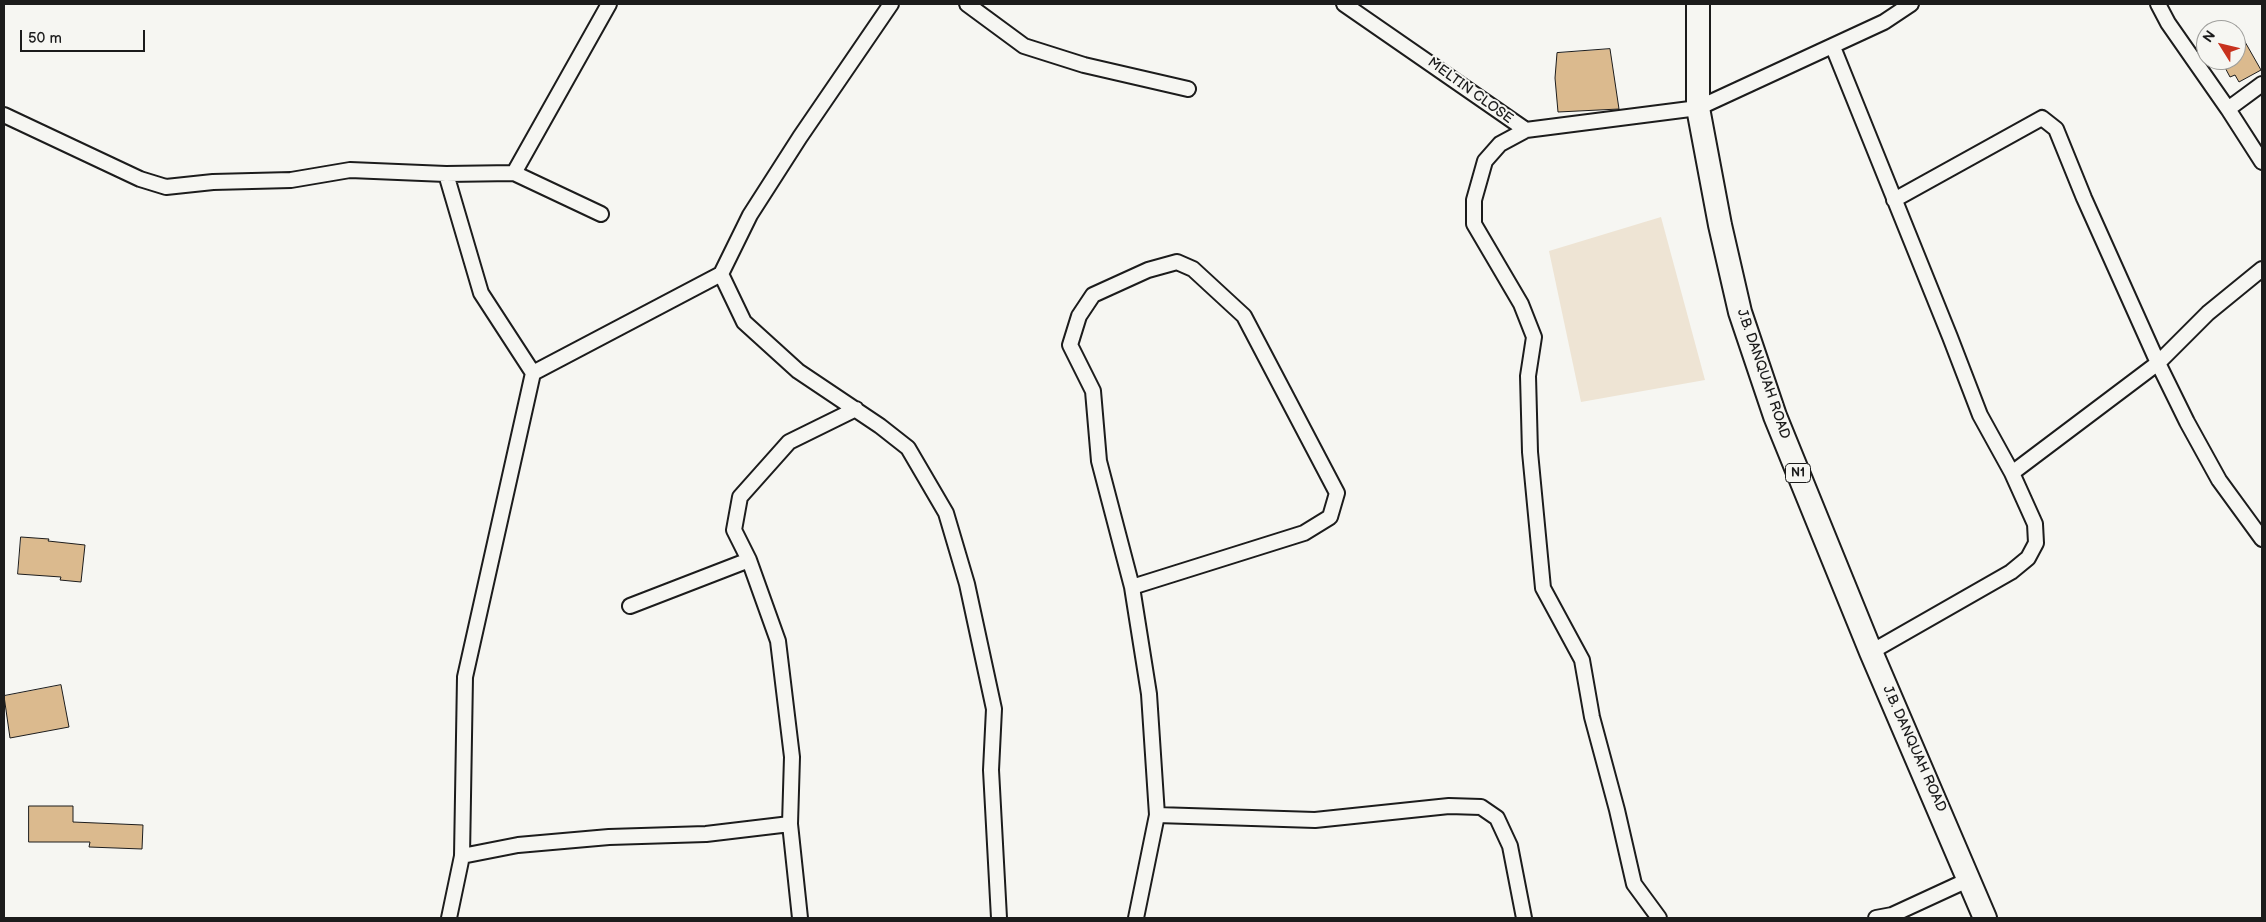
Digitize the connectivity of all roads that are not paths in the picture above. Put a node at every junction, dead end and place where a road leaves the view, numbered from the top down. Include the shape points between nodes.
1 (609, 4) edge
2 (891, 4) edge
3 (967, 4) edge
4 (1344, 4) edge
5 (1698, 4) edge
6 (1911, 4) edge
7 (2158, 4) edge
8 (1833, 47) junction
9 (2262, 84) edge
10 (1188, 90) dead end
11 (1698, 108) junction
12 (2228, 109) junction
13 (4, 115) edge
14 (1526, 130) junction
15 (2262, 162) edge
16 (514, 173) junction
17 (446, 174) junction
18 (1894, 200) junction
19 (601, 214) dead end
20 (2262, 269) edge
21 (721, 274) junction
22 (2158, 363) junction
23 (533, 373) junction
24 (856, 409) junction
25 (2012, 473) junction
26 (2262, 539) edge
27 (749, 560) junction
28 (1132, 587) junction
29 (630, 606) dead end
30 (1871, 652) junction
31 (1157, 816) junction
32 (790, 824) junction
33 (462, 856) junction
34 (1970, 879) junction
35 (449, 918) edge
36 (800, 918) edge
37 (999, 918) edge
38 (1136, 918) edge
39 (1524, 918) edge
40 (1659, 918) edge
41 (1876, 918) edge
42 (1986, 918) edge

1 - 16 street
2 - 21 street via 750,215
3 - 10 street via 1024,46 1084,65
4 - 14 street, MELTIN CLOSE
5 - 11 highway, J.B. DANQUAH ROAD / N1
6 - 8 street, MELTIN CLOSE via 1884,22
7 - 12 street
8 - 11 street, MELTIN CLOSE
8 - 18 street
9 - 12 street
11 - 14 street, MELTIN CLOSE
11 - 30 highway, J.B. DANQUAH ROAD / N1 via 1740,312 1775,416
12 - 15 street
13 - 17 street via 140,179 166,187 291,180 350,170
14 - 40 street via 1500,144 1485,160 1474,200 1474,224 1521,304 1534,337 1528,376 1530,443 1543,588 1582,660 1592,717 1618,810 1634,884
16 - 17 street
16 - 19 street
17 - 23 street via 481,293
18 - 22 street via 2042,118 2056,129
18 - 25 street via 1980,415
20 - 22 street via 2208,313
21 - 23 street
21 - 24 street via 744,322 798,371
22 - 25 street
22 - 26 street via 2219,480
23 - 33 street via 465,677
24 - 27 street via 789,442 740,497 734,530
24 - 37 street via 908,448 946,513 967,584 994,709 991,770
25 - 30 street via 2035,524 2036,543 2028,558 2011,572
27 - 29 street
27 - 32 street via 778,641 792,757
28 - 28 street via 1099,461 1093,391 1070,345 1079,316 1093,295 1148,270 1177,262 1193,269 1244,316 1337,493 1330,516 1304,533
28 - 31 street via 1149,694
30 - 34 highway, J.B. DANQUAH ROAD / N1
31 - 38 street
31 - 39 street via 1315,820 1448,806 1482,806 1497,818 1510,846
32 - 33 street via 706,834 528,844
32 - 36 street
33 - 35 street
34 - 41 street
34 - 42 highway, J.B. DANQUAH ROAD / N1

